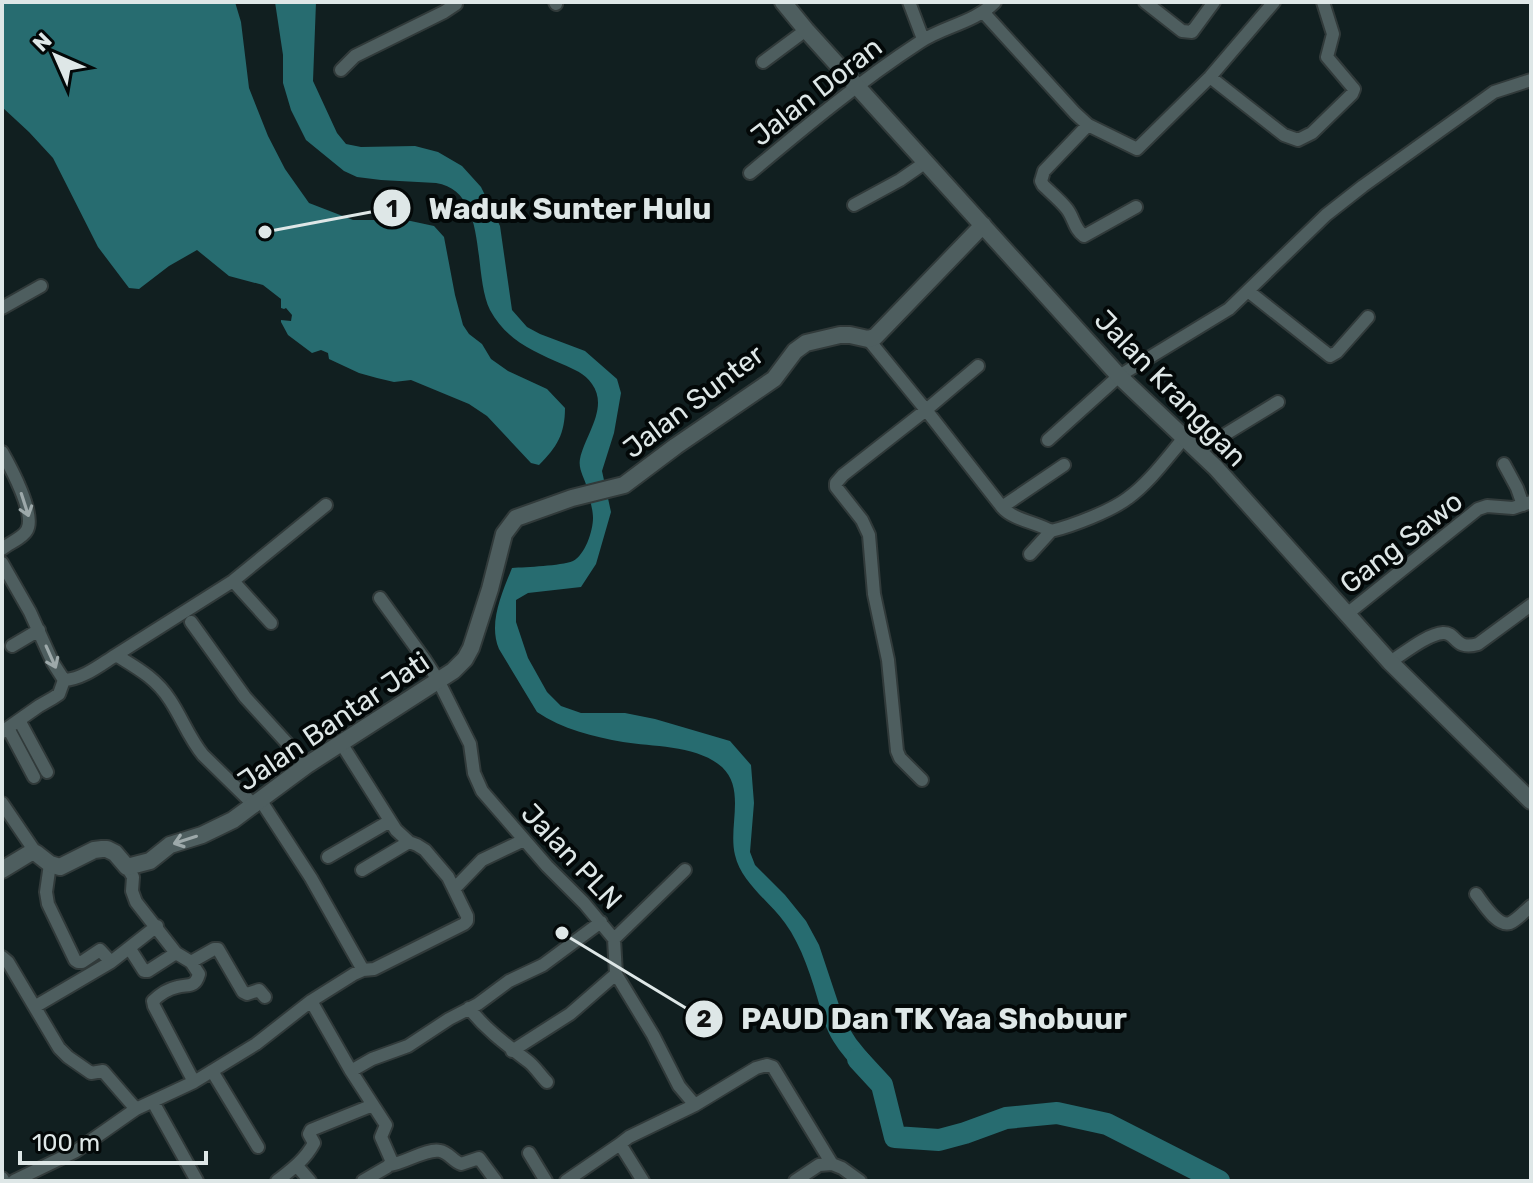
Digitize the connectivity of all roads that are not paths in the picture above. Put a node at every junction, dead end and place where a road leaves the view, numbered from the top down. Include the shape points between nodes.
1 (456, 2) edge
2 (783, 2) edge
3 (909, 2) edge
4 (995, 2) edge
5 (1145, 2) edge
6 (1214, 2) edge
7 (1274, 2) edge
8 (1323, 2) edge
9 (984, 13) junction
10 (806, 30) junction
11 (923, 39) junction
12 (763, 62) dead end
13 (341, 70) dead end
14 (1210, 77) junction
15 (1531, 80) edge
16 (857, 86) junction
17 (1088, 125) junction
18 (926, 162) junction
19 (750, 173) dead end
20 (854, 205) dead end
21 (1136, 207) dead end
22 (983, 225) junction
23 (41, 286) dead end
24 (1248, 291) junction
25 (2, 308) edge
26 (1368, 317) dead end
27 (868, 339) junction
28 (978, 366) dead end
29 (1119, 376) junction
30 (1278, 402) dead end
31 (926, 410) junction
32 (1184, 438) junction
33 (1048, 440) dead end
34 (1198, 451) junction
35 (2, 452) edge
36 (1504, 464) dead end
37 (1064, 465) dead end
38 (617, 487) joint
39 (1527, 504) edge
40 (326, 505) dead end
41 (1002, 507) junction
42 (1051, 531) junction
43 (2, 549) edge
44 (1030, 554) dead end
45 (2, 563) edge
46 (233, 581) junction
47 (380, 598) dead end
48 (1531, 605) edge
49 (1347, 614) junction
50 (191, 622) dead end
51 (271, 623) dead end
52 (39, 630) junction
53 (12, 646) dead end
54 (116, 655) junction
55 (1390, 662) junction
56 (64, 680) junction
57 (438, 680) junction
58 (19, 720) junction
59 (5, 730) edge
60 (341, 743) junction
61 (307, 765) junction
62 (47, 772) dead end
63 (34, 777) dead end
64 (922, 780) dead end
65 (1531, 801) edge
66 (2, 803) edge
67 (258, 803) junction
68 (390, 821) junction
69 (524, 840) junction
70 (409, 842) junction
71 (36, 853) junction
72 (328, 857) dead end
73 (50, 864) junction
74 (127, 867) junction
75 (2, 870) edge
76 (362, 870) dead end
77 (685, 870) dead end
78 (455, 888) junction
79 (1476, 894) dead end
80 (1531, 906) edge
81 (601, 922) junction
82 (157, 926) junction
83 (614, 939) junction
84 (130, 949) junction
85 (176, 953) junction
86 (2, 957) edge
87 (111, 962) junction
88 (191, 962) junction
89 (363, 970) junction
90 (616, 974) junction
91 (265, 997) dead end
92 (311, 1001) junction
93 (36, 1006) junction
94 (469, 1008) junction
95 (512, 1051) junction
96 (212, 1071) junction
97 (351, 1071) junction
98 (194, 1082) junction
99 (547, 1082) dead end
100 (153, 1102) junction
101 (373, 1105) junction
102 (695, 1105) junction
103 (136, 1109) junction
104 (620, 1144) junction
105 (258, 1147) dead end
106 (529, 1153) dead end
107 (832, 1164) junction
108 (390, 1165) junction
109 (297, 1166) junction
110 (14, 1181) edge
111 (197, 1181) edge
112 (277, 1181) edge
113 (310, 1181) edge
114 (363, 1181) edge
115 (496, 1181) edge
116 (546, 1181) edge
117 (566, 1181) edge
118 (643, 1181) edge
119 (795, 1181) edge
120 (860, 1181) edge

1 - 13 street via 355,56
2 - 10 street, Jalan Kranggan
3 - 11 street
4 - 9 street, Jalan Doran
5 - 6 street via 1189,33
7 - 14 street
8 - 14 street via 1333,34 1327,57 1354,89 1312,133 1298,140 1284,135
9 - 11 street, Jalan Doran
9 - 17 street
10 - 12 street
10 - 16 street, Jalan Kranggan
11 - 16 street, Jalan Doran
14 - 17 street via 1137,149
15 - 24 street via 1494,92 1363,186
16 - 18 street, Jalan Kranggan
16 - 19 street, Jalan Doran
17 - 21 street via 1044,171 1043,185 1066,207 1084,236
18 - 20 street
18 - 22 street, Jalan Kranggan
22 - 27 street
22 - 29 street, Jalan Kranggan
23 - 25 street
24 - 26 street via 1330,356
24 - 29 street via 1229,309
27 - 31 street
27 - 38 street, Jalan Sunter via 840,335 806,343 774,379
28 - 31 street
29 - 32 street, Jalan Kranggan
29 - 33 street
30 - 34 street
31 - 41 street
31 - 64 street via 836,483 868,528 897,751
32 - 34 street, Jalan Kranggan
32 - 42 street via 1124,501
34 - 49 street, Jalan Kranggan
35 -> 43 street via 29,517 22,536
36 - 39 street
37 - 41 street
38 - 57 street, Jalan Bantar Jati via 522,515 511,523 471,648
39 - 49 street, Gang Sawo via 1478,509
40 - 46 street
41 - 42 street
42 - 44 street
45 - 52 street
46 - 51 street
46 - 54 street
47 - 57 street, Jalan PLN
48 - 55 street via 1478,644 1463,645 1443,633
49 - 55 street, Jalan Kranggan
50 - 61 street via 245,697
52 - 53 street
52 -> 56 street
54 - 56 street
54 - 67 street via 160,687 196,746
55 - 65 street, Jalan Kranggan
56 - 58 street via 59,694
57 - 60 street, Jalan Bantar Jati
57 - 69 street, Jalan PLN via 470,744 482,791
58 - 59 street
58 - 62 street
59 - 63 street
60 - 61 street, Jalan Bantar Jati
60 - 68 street
61 - 67 street, Jalan Bantar Jati
66 - 71 street
67 -> 74 street, Jalan Bantar Jati via 202,835 170,845 150,861
67 - 89 street via 311,878
68 - 70 street
68 - 72 street
69 - 78 street via 482,860
69 - 81 street, Jalan PLN
70 - 76 street
70 - 78 street via 425,850
71 - 73 street
71 - 75 street
73 - 74 street via 60,867 107,849
73 - 87 street via 48,904 75,960 82,962 100,950
74 - 82 street via 136,902
77 - 83 street
78 - 89 street via 467,916 464,924
79 - 80 street via 1504,923
81 - 83 street, Jalan PLN
81 - 94 street via 543,965
82 - 84 street
82 - 85 street
83 - 90 street, Jalan PLN
84 - 85 street via 144,971
84 - 87 street
85 - 88 street
86 - 93 street
87 - 93 street
88 - 91 street via 218,949 243,992 259,990
88 - 98 street via 199,974 197,981 156,997 153,1004
89 - 92 street
90 - 95 street via 570,1014
90 - 102 street, Jalan PLN
92 - 96 street
92 - 97 street
93 - 103 street via 63,1052 91,1073 103,1071
94 - 95 street
94 - 97 street via 408,1046
95 - 99 street
96 - 98 street
96 - 105 street
97 - 101 street
98 - 100 street
100 - 103 street
100 - 111 street
101 - 108 street via 386,1125 381,1137
101 - 109 street via 311,1130 313,1145
102 - 104 street
102 - 107 street via 756,1068 772,1066
103 - 110 street via 76,1151
104 - 117 street
104 - 118 street
106 - 116 street
107 - 119 street via 819,1165
107 - 120 street
108 - 114 street
108 - 115 street via 440,1151 461,1164 479,1158
109 - 112 street
109 - 113 street

